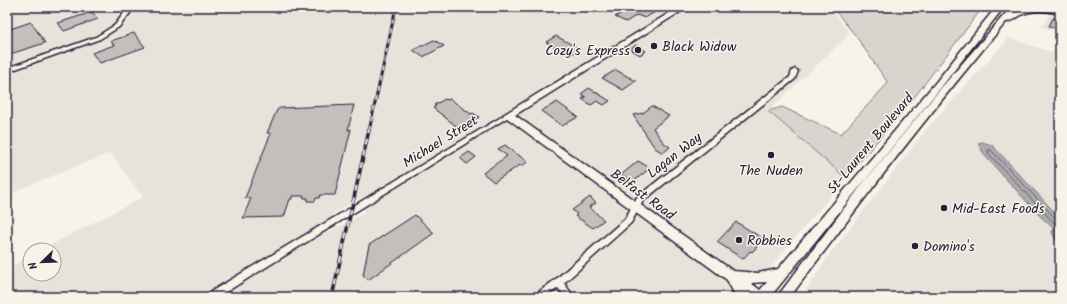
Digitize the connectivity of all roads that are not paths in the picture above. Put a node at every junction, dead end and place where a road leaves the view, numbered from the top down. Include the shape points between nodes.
1 (126, 7) edge
2 (684, 7) edge
3 (1015, 7) edge
4 (1056, 7) edge
5 (1043, 8) edge
6 (1060, 8) edge
7 (998, 9) edge
8 (1060, 12) edge
9 (1001, 24) junction
10 (7, 70) edge
11 (795, 71) dead end
12 (942, 87) junction
13 (508, 114) junction
14 (918, 116) junction
15 (636, 208) junction
16 (782, 273) junction
17 (728, 274) junction
18 (559, 282) junction
19 (795, 283) junction
20 (210, 297) edge
21 (539, 297) edge
22 (570, 297) edge
23 (743, 297) edge
24 (761, 297) edge
25 (783, 297) edge
26 (793, 297) edge

1 - 10 street via 127,13 121,22 98,38
2 - 13 main road, Michael Street
3 - 9 main road, St-Laurent Boulevard
4 - 6 main road
5 - 8 main road
5 - 9 main road via 1024,10
7 - 12 main road, St-Laurent Boulevard
9 - 12 main road, St-Laurent Boulevard
11 - 15 street, Lagan Way via 793,78 640,199
12 - 14 main road, St-Laurent Boulevard
13 - 15 main road, Belfast Road
13 - 20 street, Michael Street
14 - 16 main road, St-Laurent Boulevard
14 - 19 main road, St-Laurent Boulevard
15 - 17 main road, Belfast Road
15 - 18 street, Lagan Way via 628,221
16 - 17 main road via 756,279
16 - 24 main road, St-Laurent Boulevard
17 - 23 main road
17 - 24 main road, Belfast Road
18 - 21 street, Lagan Way
18 - 22 street
19 - 25 main road, St-Laurent Boulevard
19 - 26 main road

